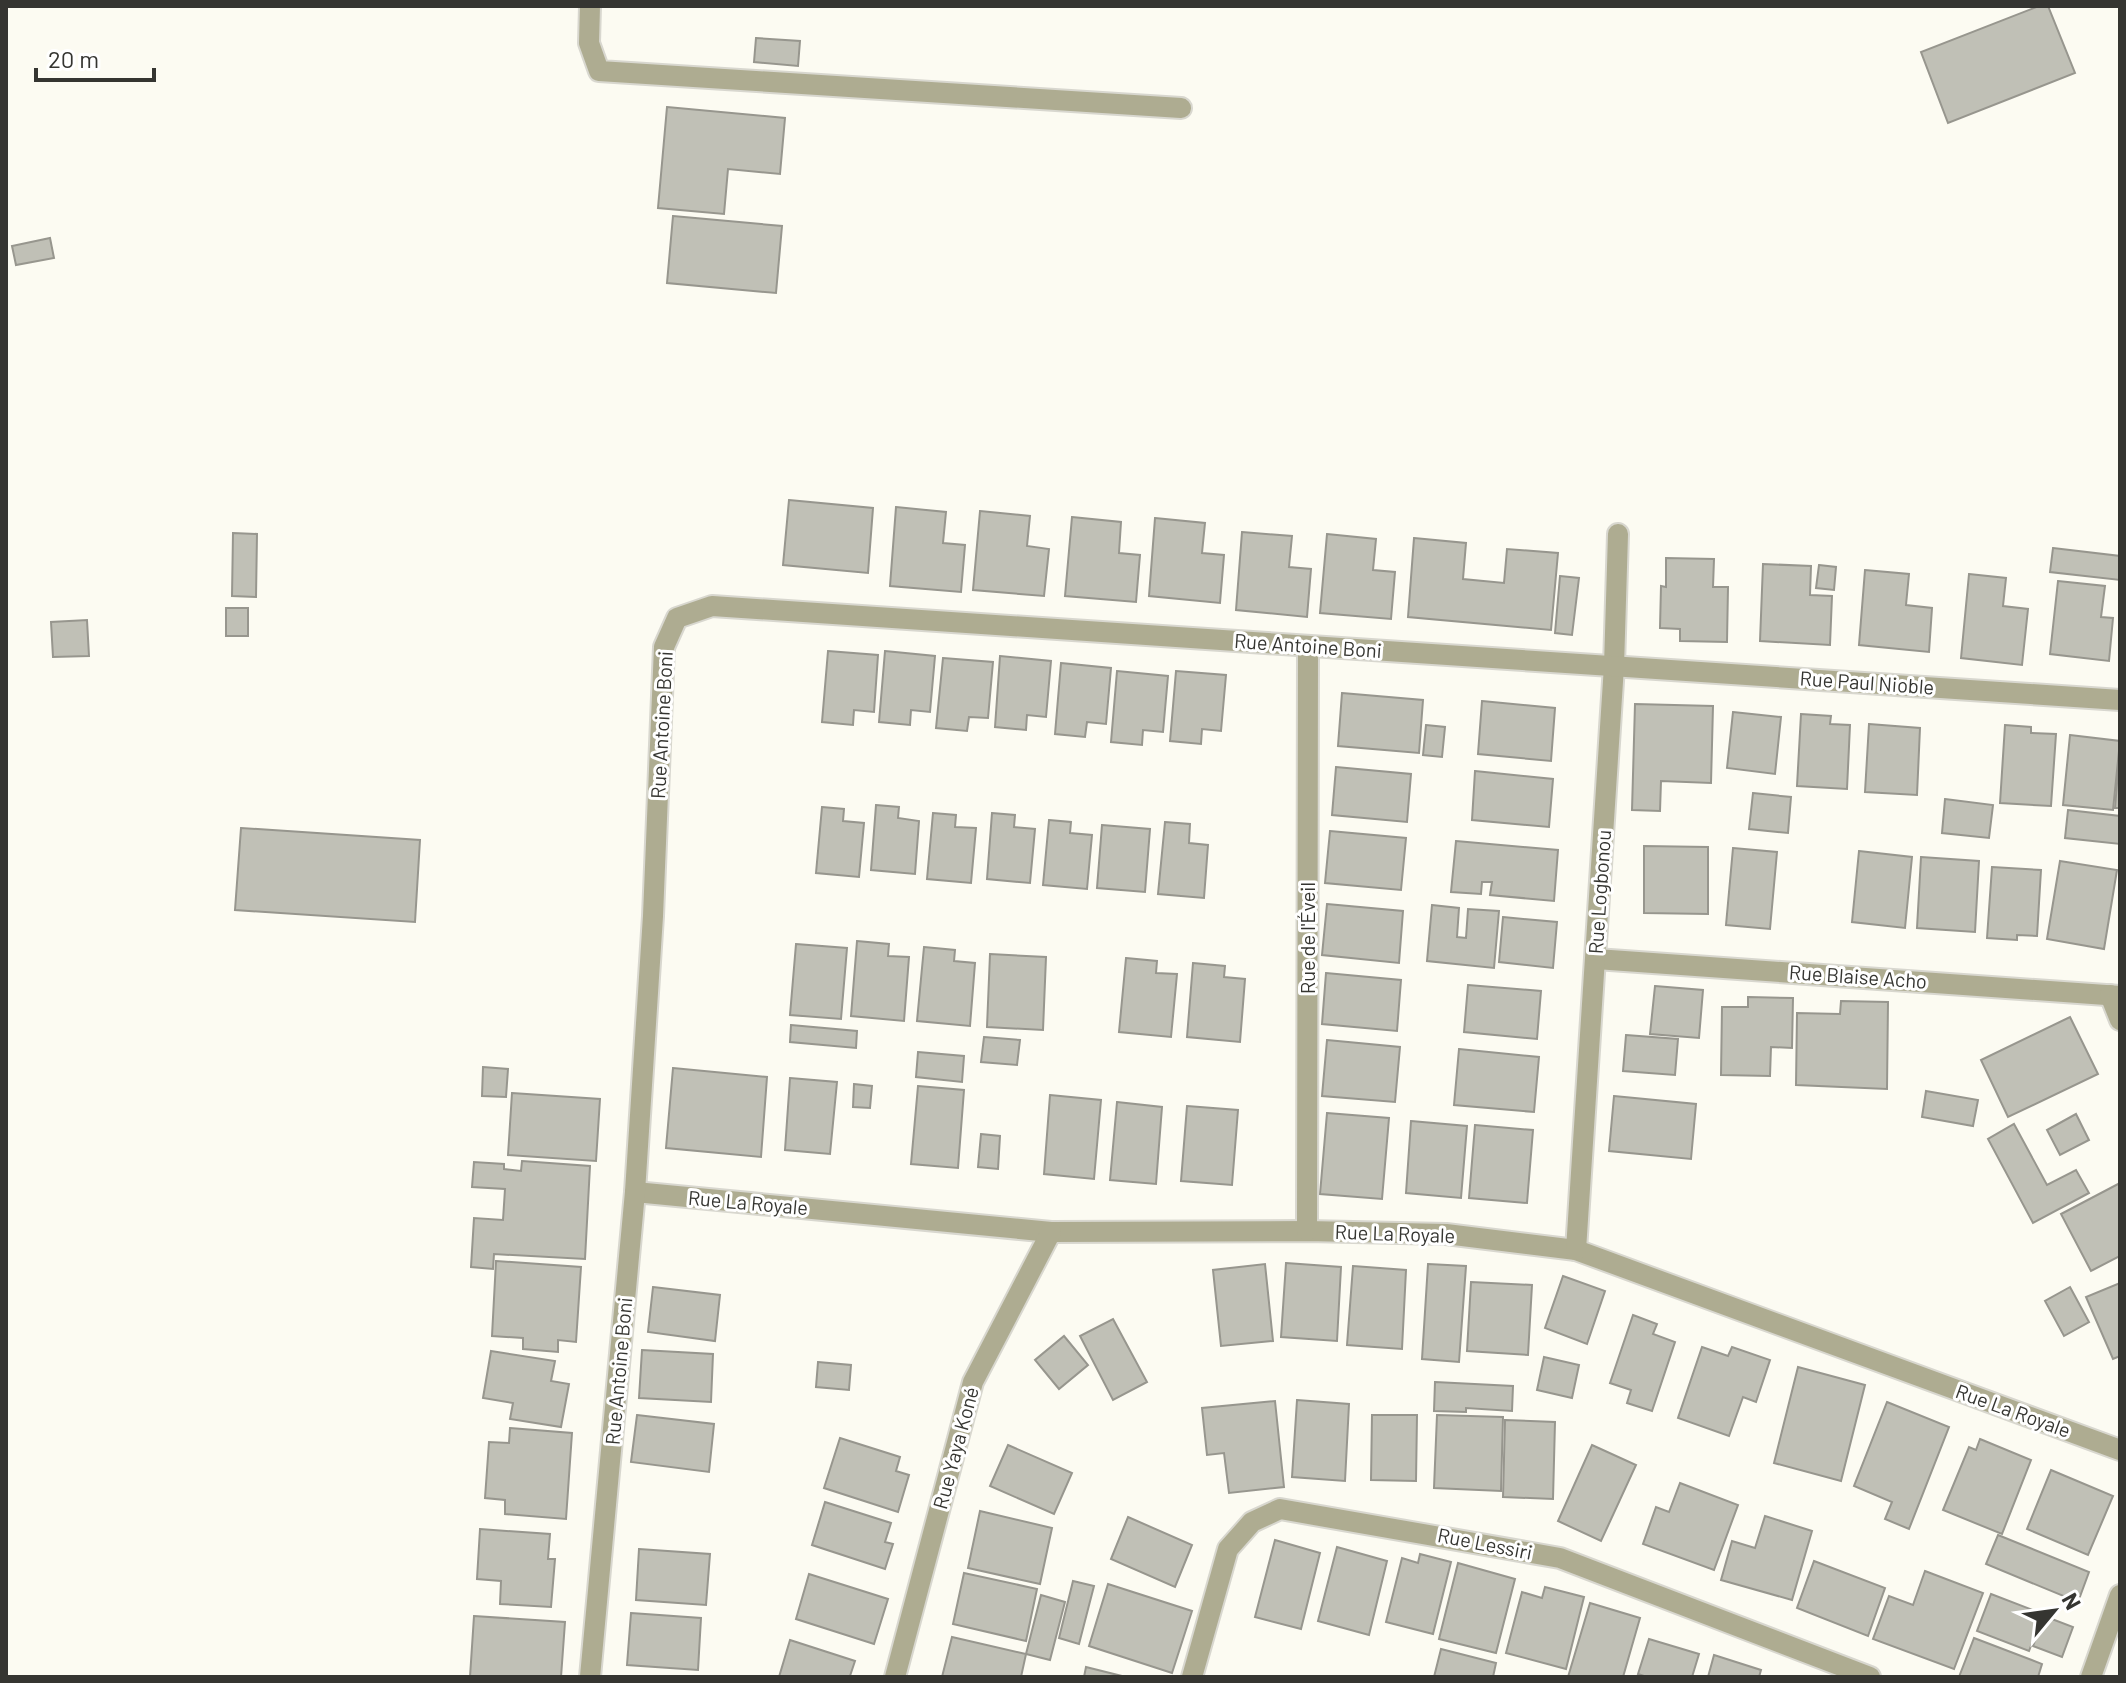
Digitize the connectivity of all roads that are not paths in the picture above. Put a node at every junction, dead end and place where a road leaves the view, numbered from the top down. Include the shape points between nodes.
1 (590, 6) edge
2 (1181, 108) dead end
3 (1618, 534) dead end
4 (1308, 646) junction
5 (1614, 666) junction
6 (2120, 700) edge
7 (1596, 959) junction
8 (2115, 996) edge
9 (2120, 1020) edge
10 (635, 1192) junction
11 (1307, 1231) junction
12 (1051, 1232) junction
13 (1576, 1250) junction
14 (2120, 1450) edge
15 (2120, 1595) edge
16 (590, 1677) edge
17 (895, 1677) edge
18 (1192, 1677) edge
19 (1870, 1677) edge
20 (2091, 1677) edge

1 - 2 street via 589,43 599,71
3 - 5 street, Rue Logbonou
4 - 5 street, Rue Antoine Boni
4 - 10 street, Rue Antoine Boni via 712,606 677,618 664,647
4 - 11 street, Rue de l'Éveil
5 - 6 street, Rue Paul Nioble
5 - 7 street, Rue Logbonou
7 - 8 street, Rue Blaise Acho
7 - 13 street, Rue Logbonou
8 - 9 street
10 - 12 street, Rue La Royale
10 - 16 street, Rue Antoine Boni
11 - 12 street, Rue La Royale
11 - 13 street, Rue La Royale via 1446,1234
12 - 17 street, Rue Yaya Koné via 973,1382
13 - 14 street, Rue La Royale
15 - 20 street
18 - 19 street, Rue Lessiri via 1228,1549 1252,1522 1280,1509 1560,1558

